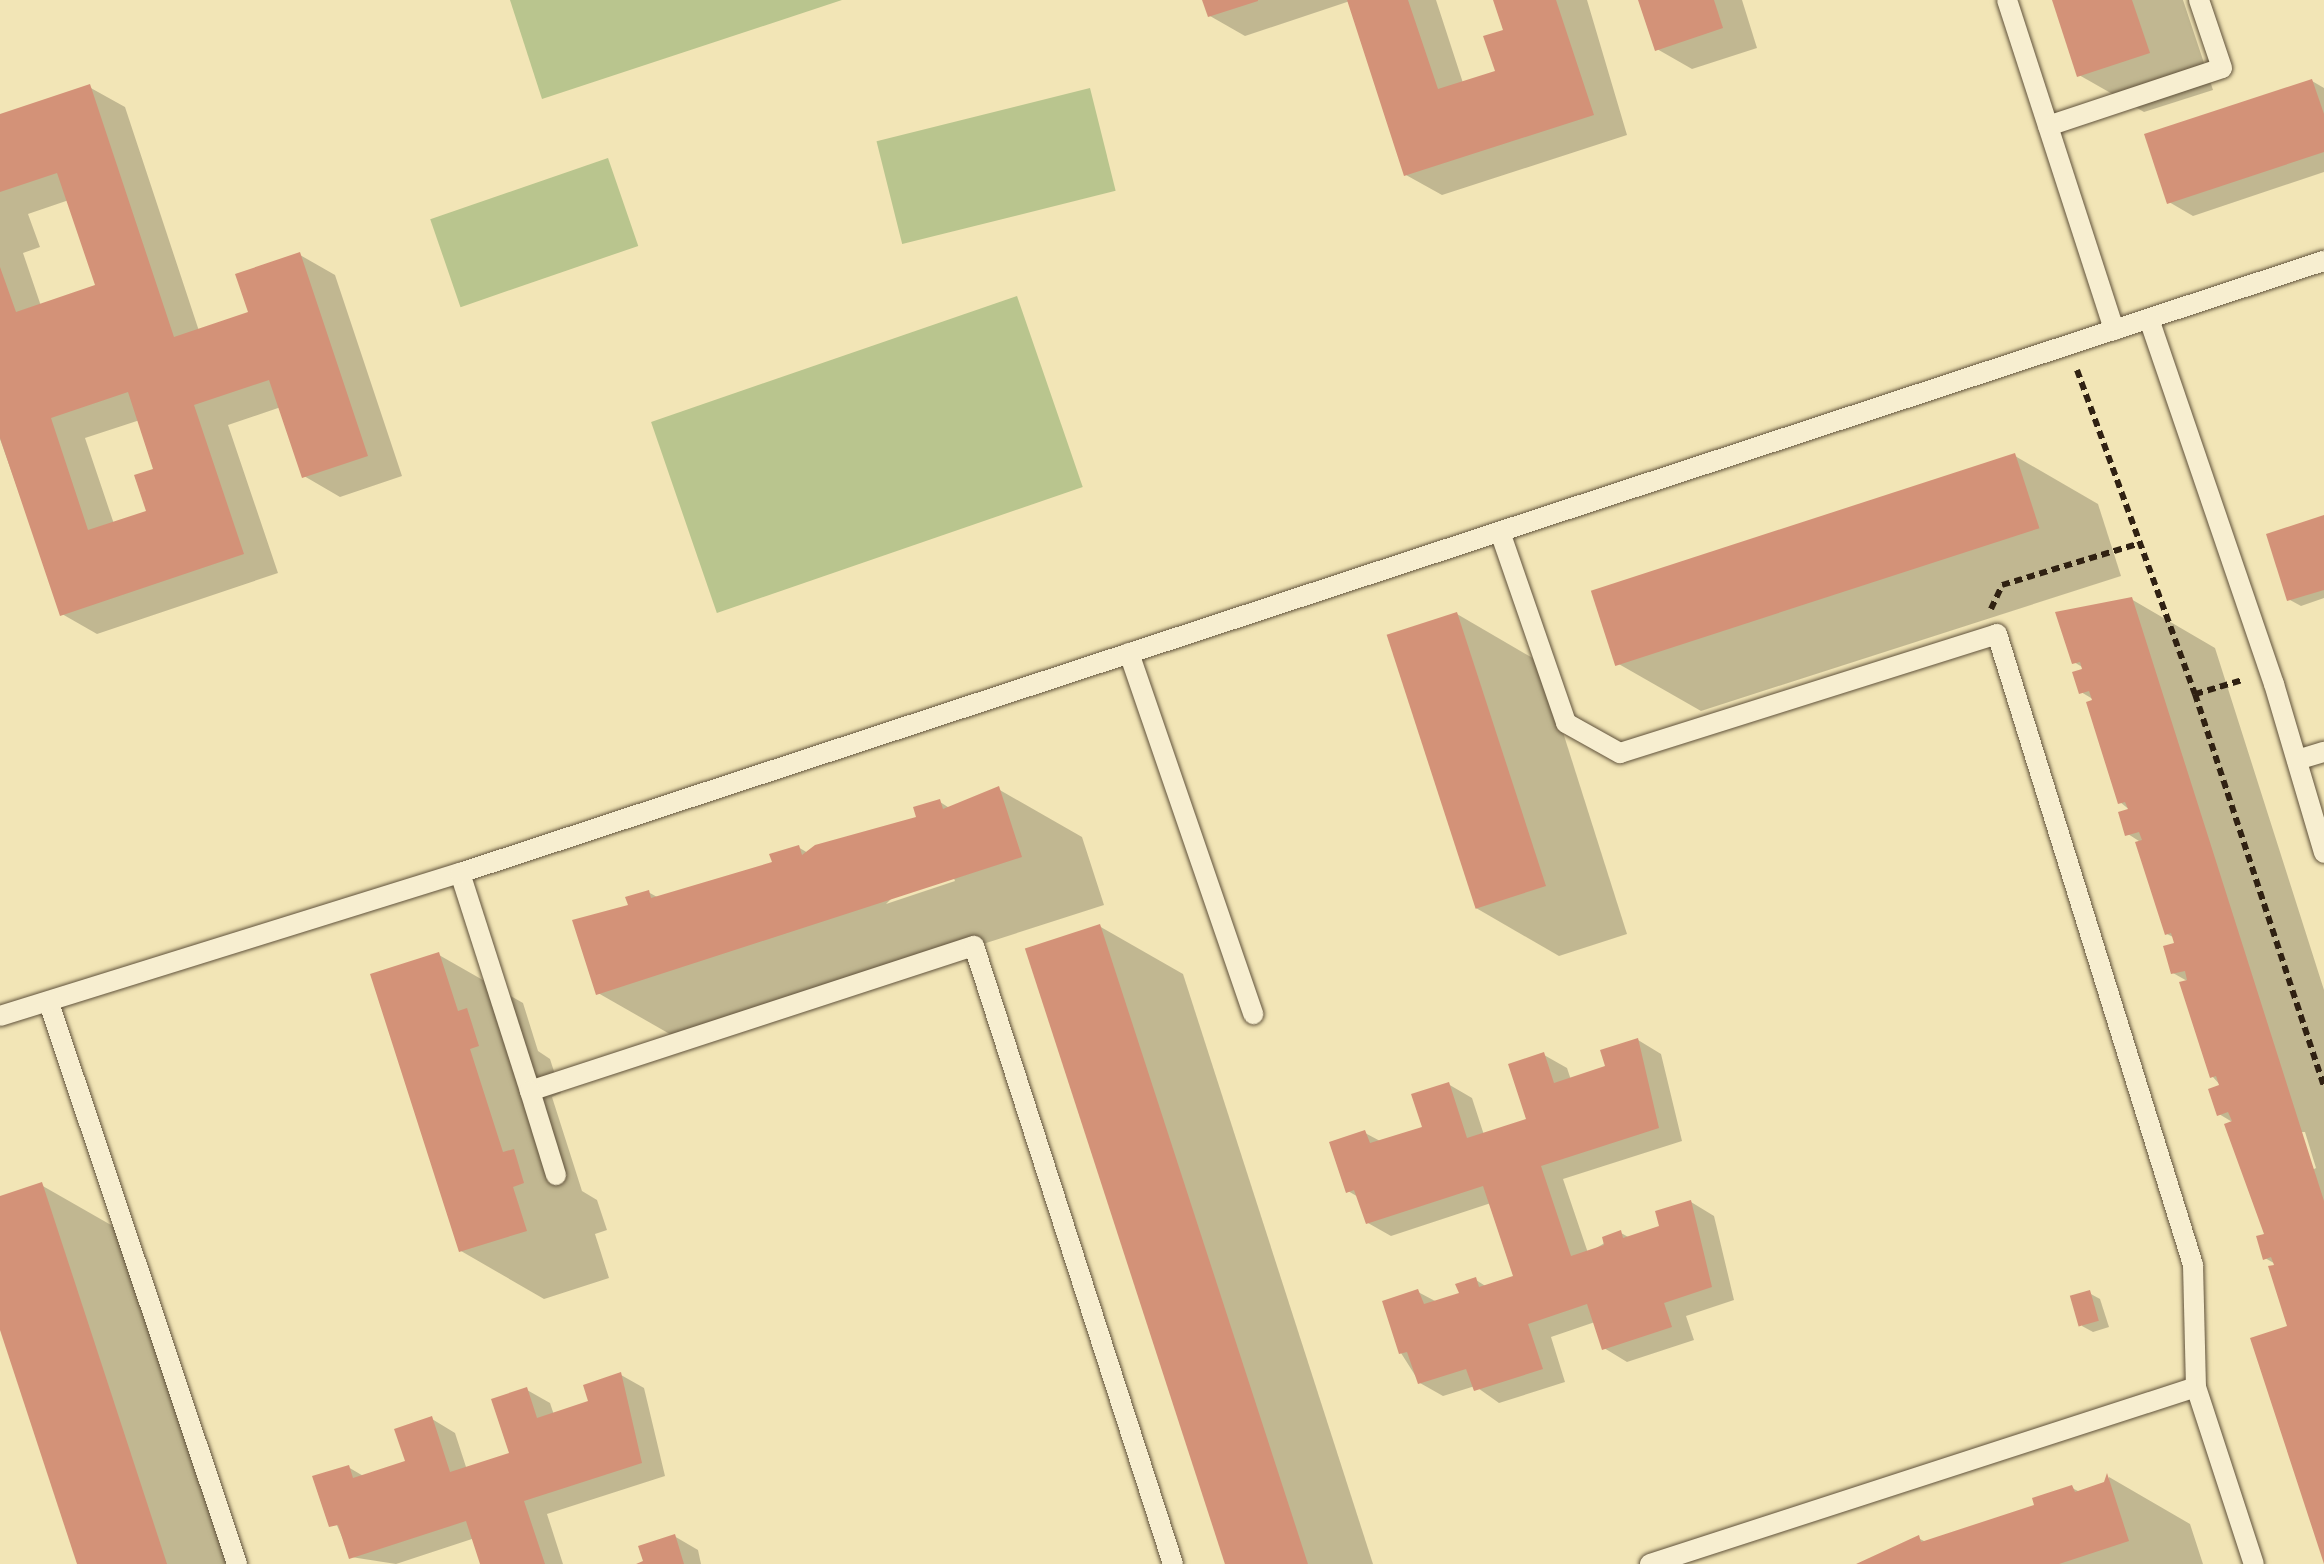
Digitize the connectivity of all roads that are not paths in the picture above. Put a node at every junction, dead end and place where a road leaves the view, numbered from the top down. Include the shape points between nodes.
1 (2007, 0) edge
2 (2200, 0) edge
3 (2048, 126) junction
4 (2324, 261) edge
5 (2148, 319) junction
6 (2114, 330) junction
7 (1500, 532) junction
8 (1130, 654) junction
9 (2324, 752) edge
10 (2297, 760) junction
11 (2324, 853) edge
12 (460, 873) junction
13 (49, 1002) junction
14 (1253, 1014) dead end
15 (0, 1016) edge
16 (530, 1091) junction
17 (556, 1176) dead end
18 (2196, 1387) junction
19 (238, 1564) edge
20 (1173, 1564) edge
21 (1650, 1564) edge
22 (2254, 1564) edge

1 - 3 lane
2 - 3 lane via 2222,68
3 - 6 lane
4 - 5 lane
5 - 6 lane
5 - 10 lane
6 - 7 lane
7 - 8 lane
7 - 18 lane via 1566,722 1620,753 1997,634 2193,1265
8 - 12 lane
8 - 14 lane
9 - 10 lane
10 - 11 lane
12 - 13 lane
12 - 16 lane
13 - 15 lane
13 - 19 lane
16 - 17 lane
16 - 20 lane via 974,946
18 - 21 lane
18 - 22 lane

